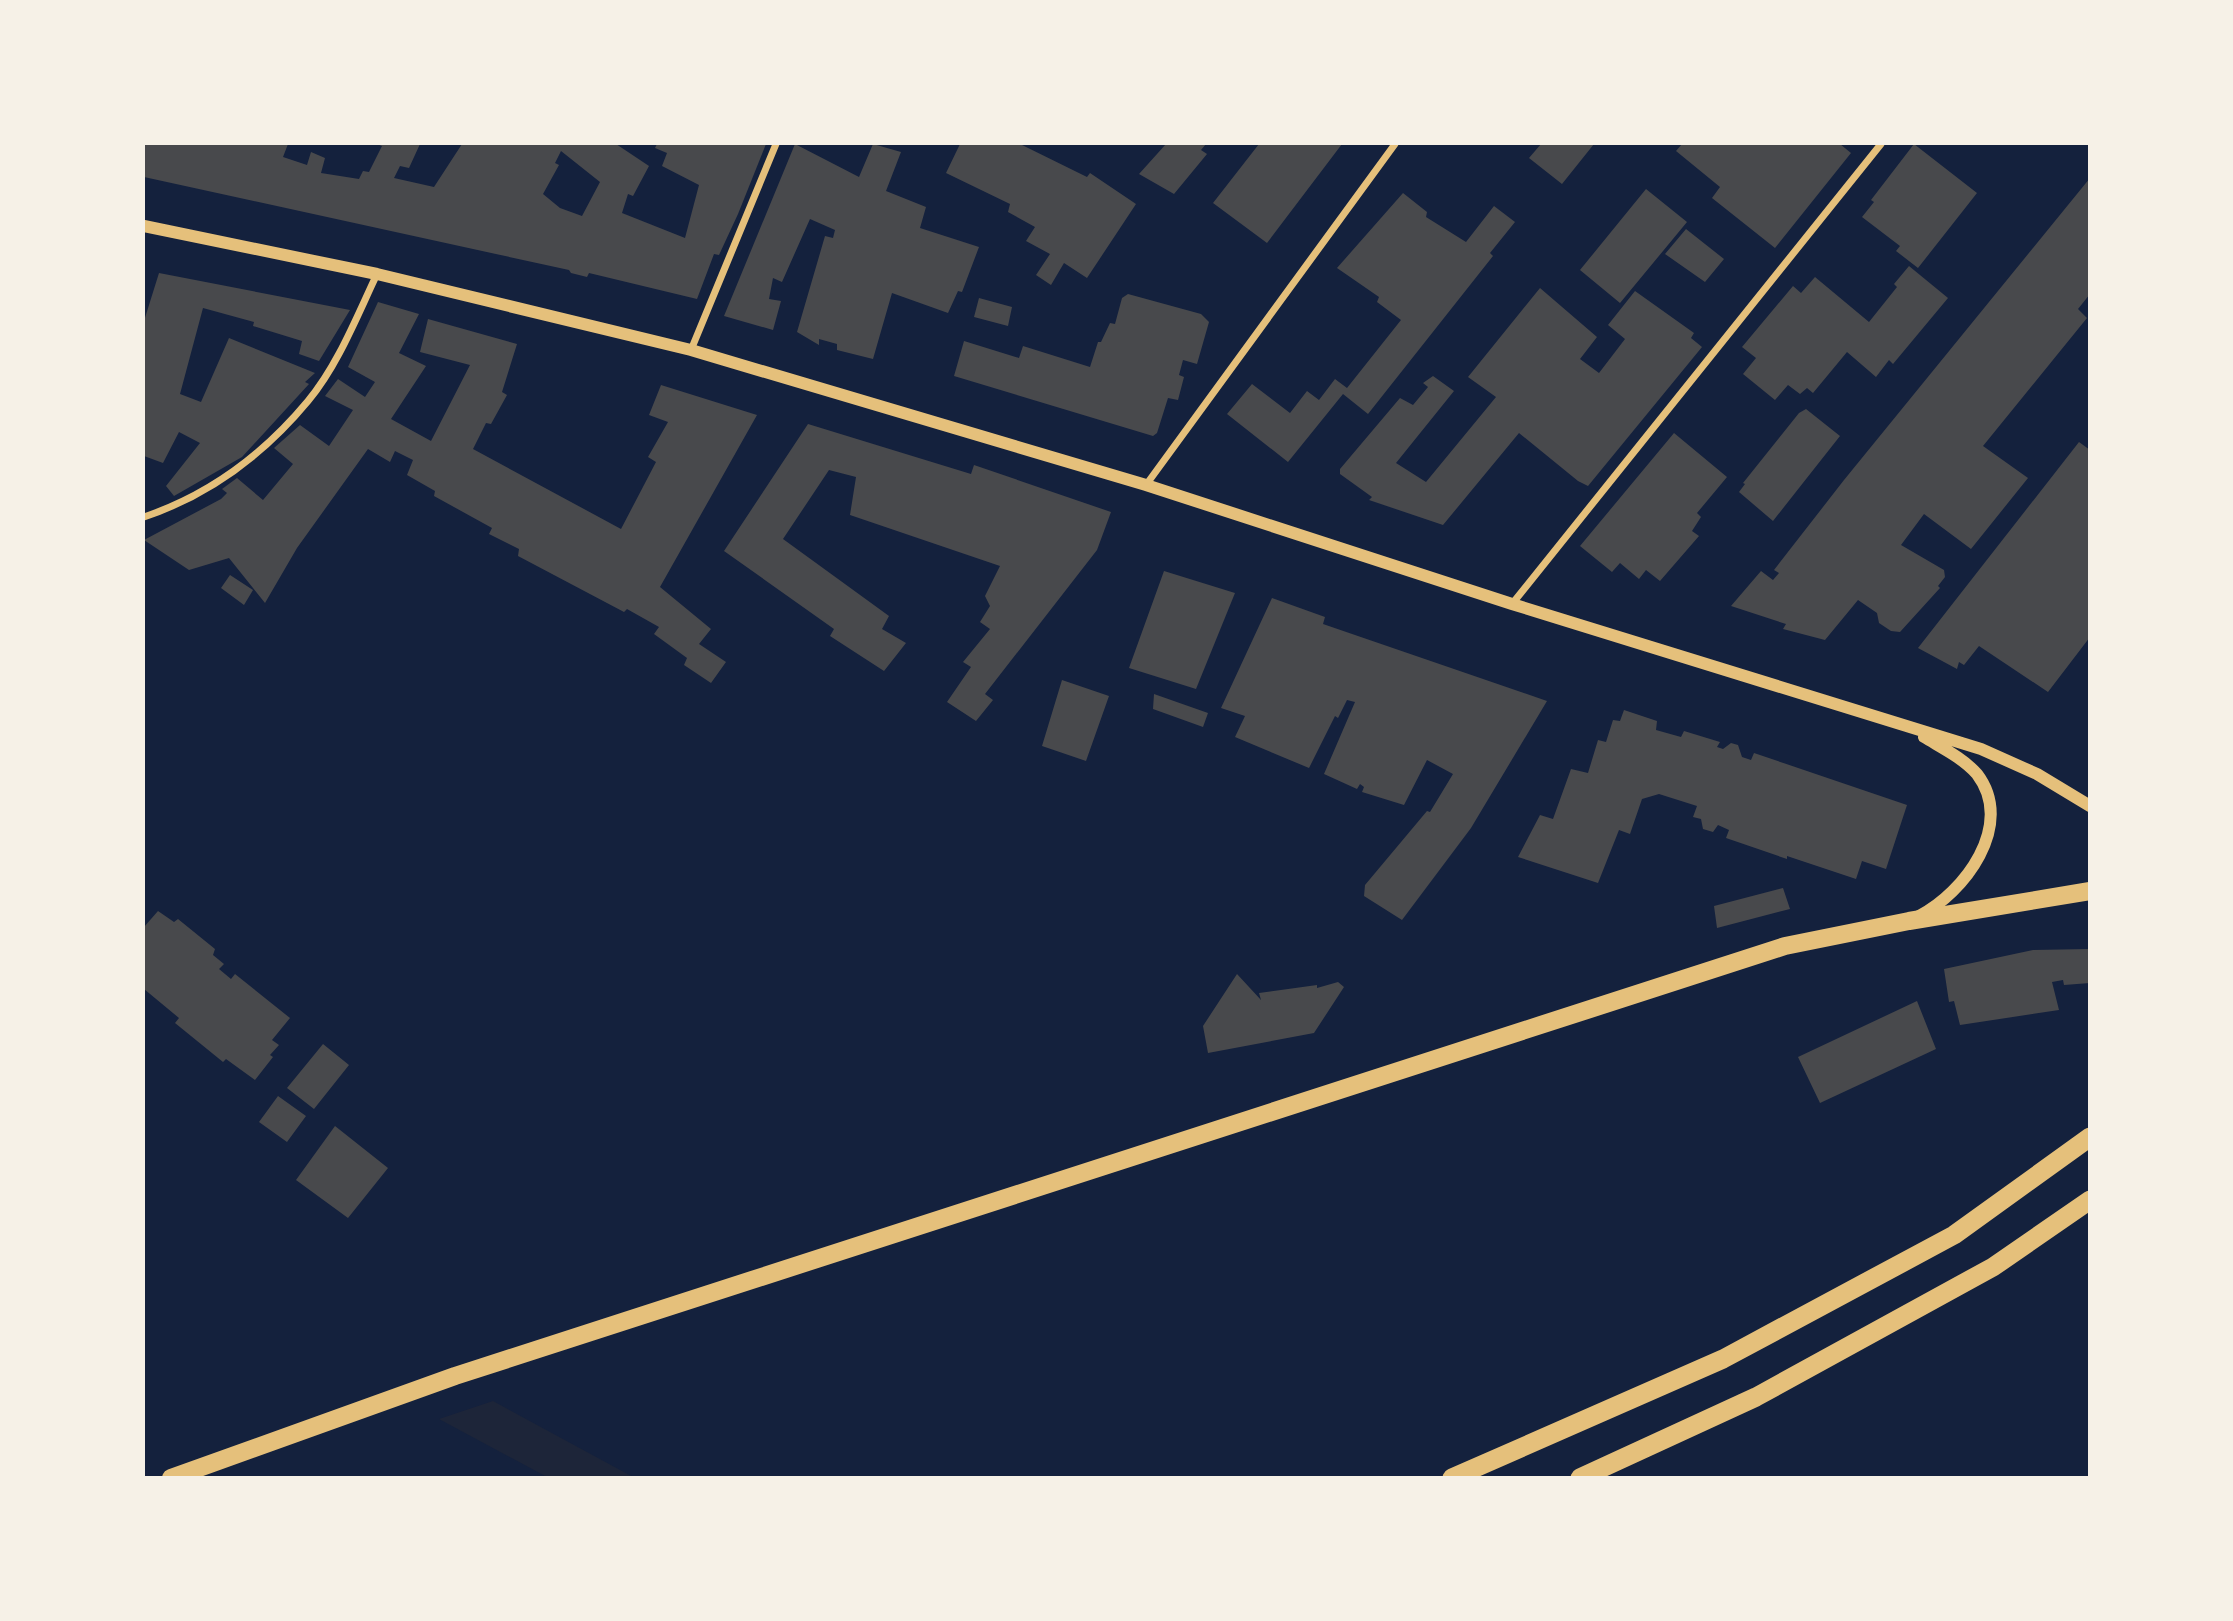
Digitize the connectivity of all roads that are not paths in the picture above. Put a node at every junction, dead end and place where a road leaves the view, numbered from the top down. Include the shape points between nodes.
1 (776, 144) edge
2 (1395, 144) edge
3 (1881, 144) edge
4 (144, 226) edge
5 (377, 274) junction
6 (691, 350) junction
7 (1146, 485) junction
8 (144, 517) edge
9 (1512, 604) junction
10 (1906, 726) junction
11 (2090, 806) edge
12 (2090, 891) edge
13 (1909, 921) junction
14 (2090, 1137) edge
15 (2090, 1200) edge
16 (171, 1478) edge
17 (1452, 1478) edge
18 (1580, 1478) edge

1 - 6 street
2 - 7 street
3 - 9 street
4 - 5 street
5 - 6 street
5 - 8 street via 337,356 309,400 226,478 176,506
6 - 7 street
7 - 9 street
9 - 10 street
10 - 11 street via 1981,749 2037,774
10 - 13 street via 1962,760 1976,774 1989,814 1985,844 1965,880 1946,899
12 - 13 main road
13 - 16 main road via 1785,946 455,1376
14 - 17 highway via 1954,1235 1747,1346
15 - 18 highway via 1993,1267 1756,1397

